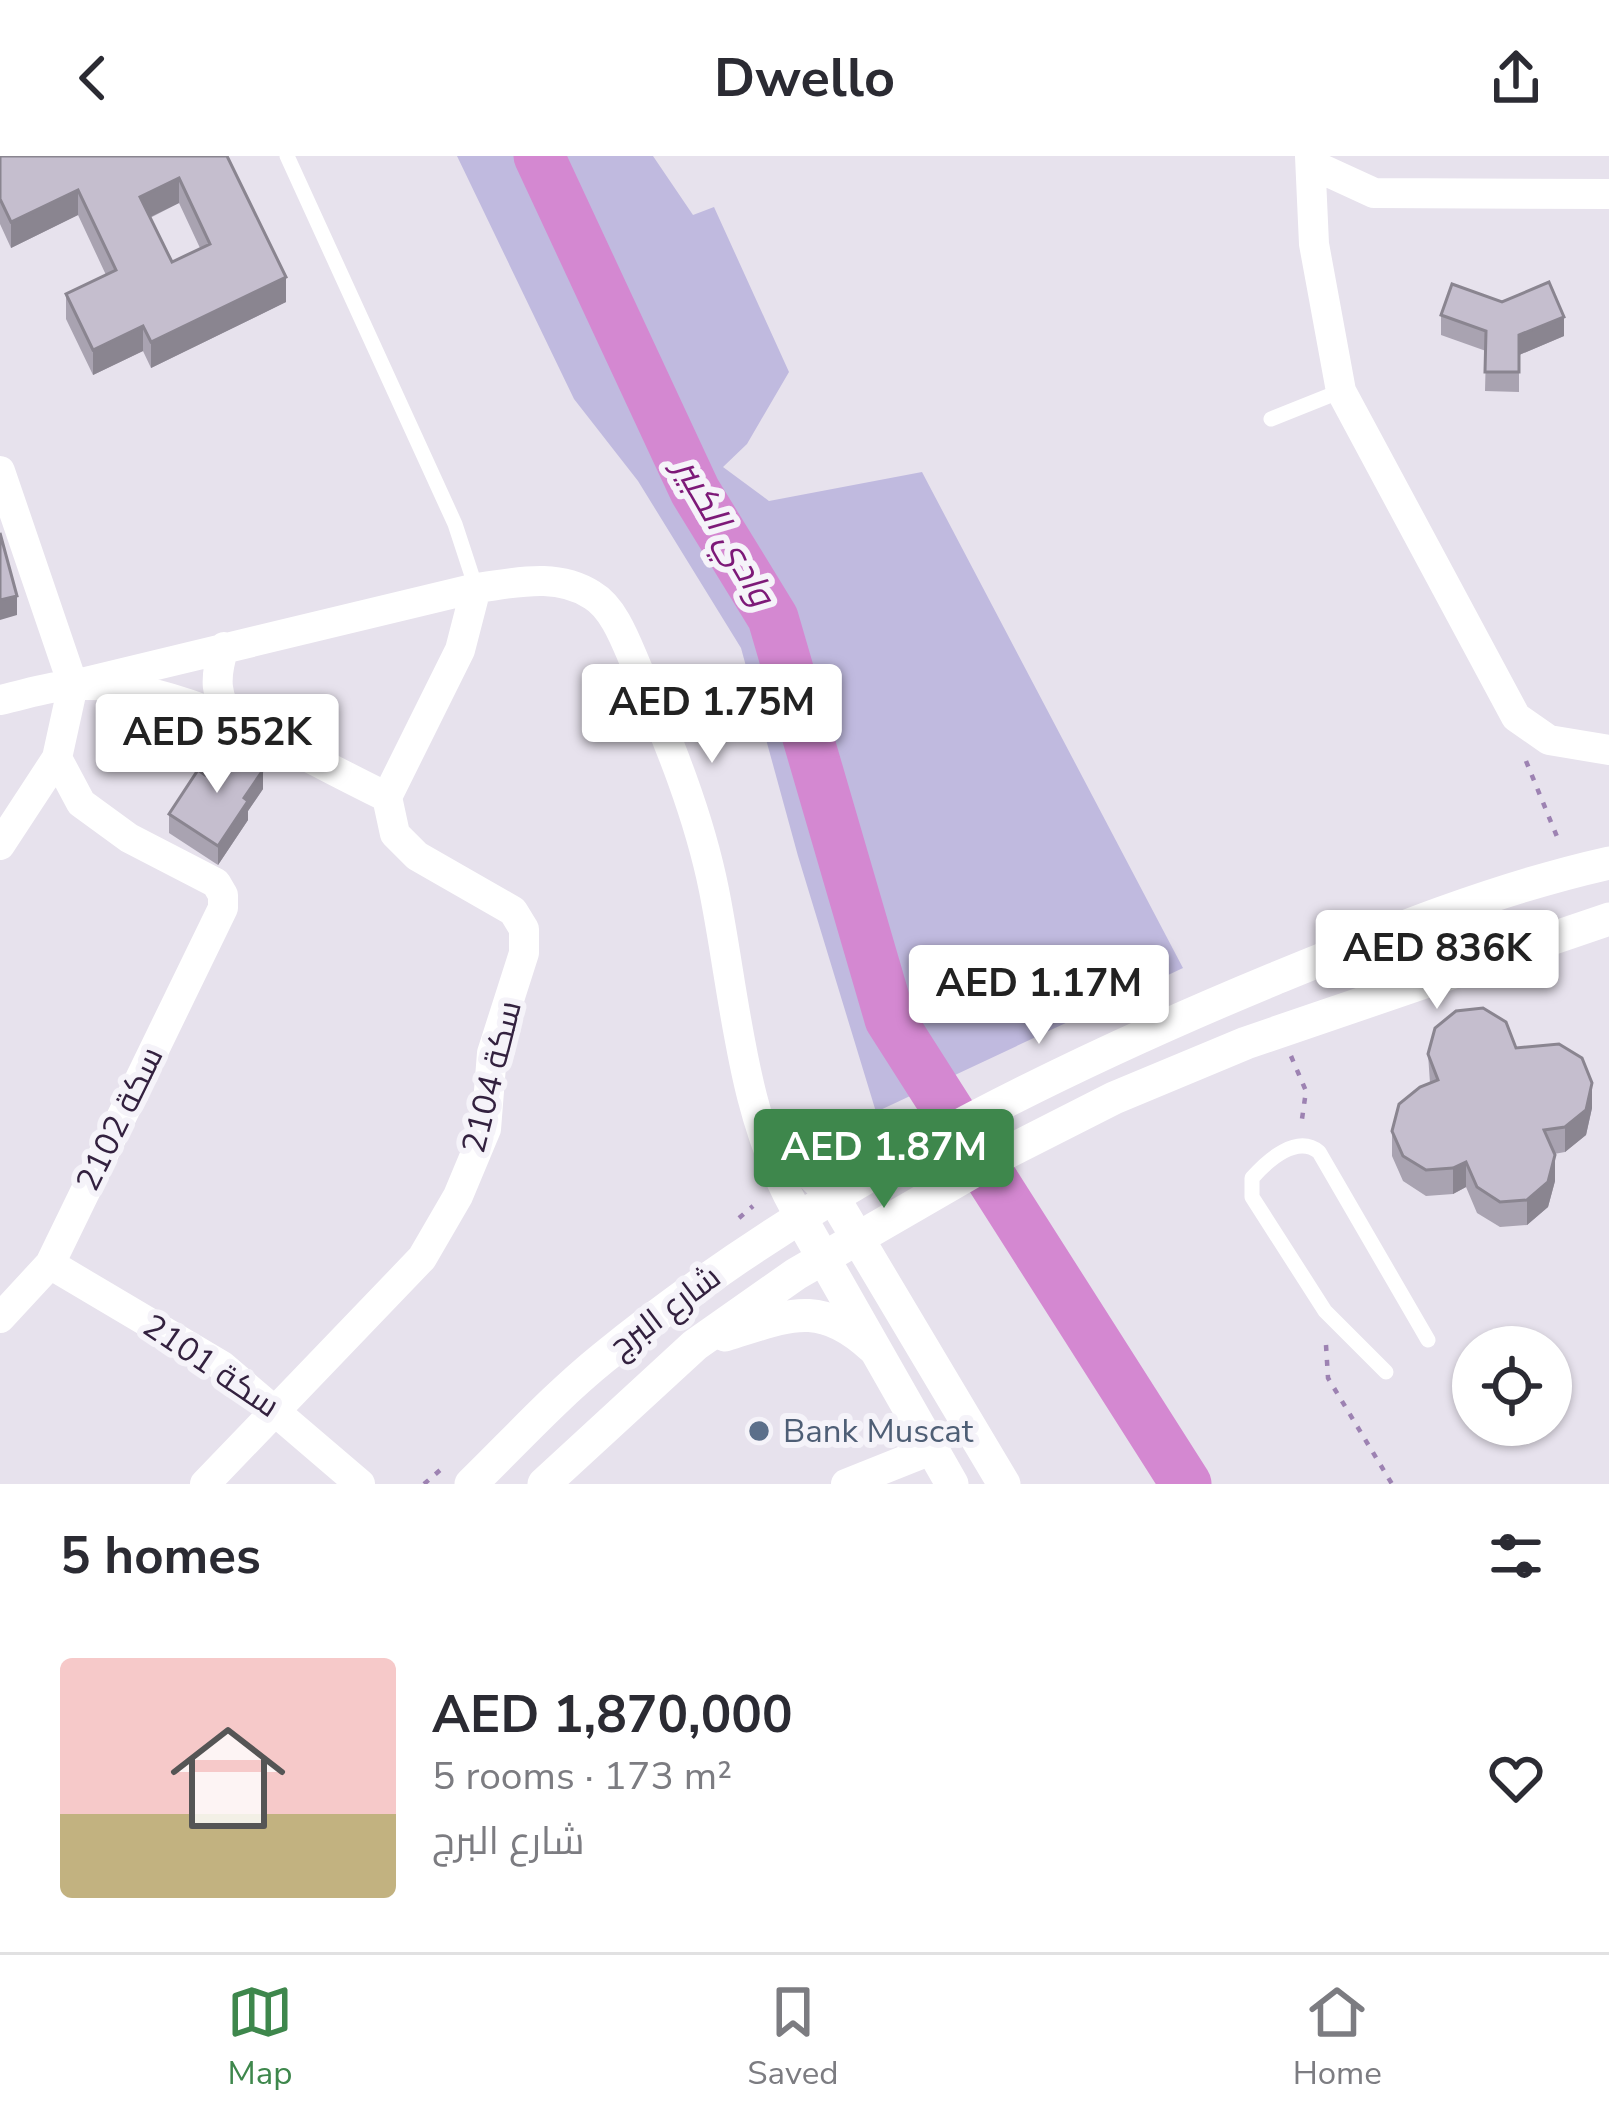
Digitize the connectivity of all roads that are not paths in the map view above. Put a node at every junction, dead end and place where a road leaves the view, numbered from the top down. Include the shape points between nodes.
1 (287, 156) edge
2 (1311, 160) edge
3 (1609, 194) edge
4 (1341, 391) junction
5 (1270, 419) dead end
6 (0, 471) edge
7 (476, 588) junction
8 (224, 647) junction
9 (73, 685) junction
10 (0, 700) edge
11 (232, 723) junction
12 (1609, 750) edge
13 (57, 758) junction
14 (387, 797) junction
15 (0, 845) edge
16 (1609, 863) edge
17 (1609, 919) edge
18 (1609, 944) edge
19 (1486, 958) junction
20 (765, 1133) junction
21 (833, 1197) junction
22 (800, 1216) junction
23 (861, 1238) junction
24 (823, 1259) junction
25 (50, 1264) junction
26 (0, 1318) edge
27 (1428, 1340) dead end
28 (695, 1345) junction
29 (872, 1347) junction
30 (1386, 1372) dead end
31 (275, 1407) junction
32 (932, 1450) junction
33 (205, 1484) edge
34 (360, 1484) edge
35 (471, 1484) edge
36 (544, 1484) edge
37 (846, 1484) edge
38 (952, 1484) edge
39 (1004, 1484) edge

1 - 7 lane via 455,524
2 - 3 street via 1374,193
2 - 4 street via 1314,244
4 - 5 lane
4 - 12 street via 1503,698 1549,740
6 - 9 street
7 - 8 street
7 - 14 street via 460,650
7 - 20 street via 565,582 596,597 622,634 676,761 713,885 740,1052
8 - 9 street
8 - 11 street via 215,676
9 - 10 street
9 - 11 street via 153,692
9 - 13 street
11 - 14 street
13 - 15 street
13 - 25 street, سكة 2102 via 81,803 224,895
14 - 31 street, سكة 2104 via 395,834 417,856 513,911 524,929 524,953 492,1053 486,1129 458,1196 422,1258
16 - 21 main road, شارع البرج via 1438,912 1228,998 1088,1061
17 - 19 main road, شارع البرج
18 - 19 main road
19 - 23 main road, شارع البرج via 1114,1098
20 - 21 street
20 - 22 street
21 - 22 main road, شارع البرج
21 - 23 main road
22 - 24 main road
22 - 35 main road, شارع البرج via 599,1361
23 - 24 main road, شارع البرج
23 - 39 main road
24 - 28 main road, شارع البرج
24 - 29 main road
25 - 26 street, سكة 2102
25 - 31 street, سكة 2101 via 222,1366
27 - 30 lane via 1319,1152 1298,1145 1267,1162 1252,1178 1252,1197 1325,1311
28 - 29 main road via 796,1313 847,1324
28 - 36 main road, شارع البرج
29 - 32 main road
31 - 33 street, سكة 2104
31 - 34 street, سكة 2101
32 - 37 street
32 - 38 main road

